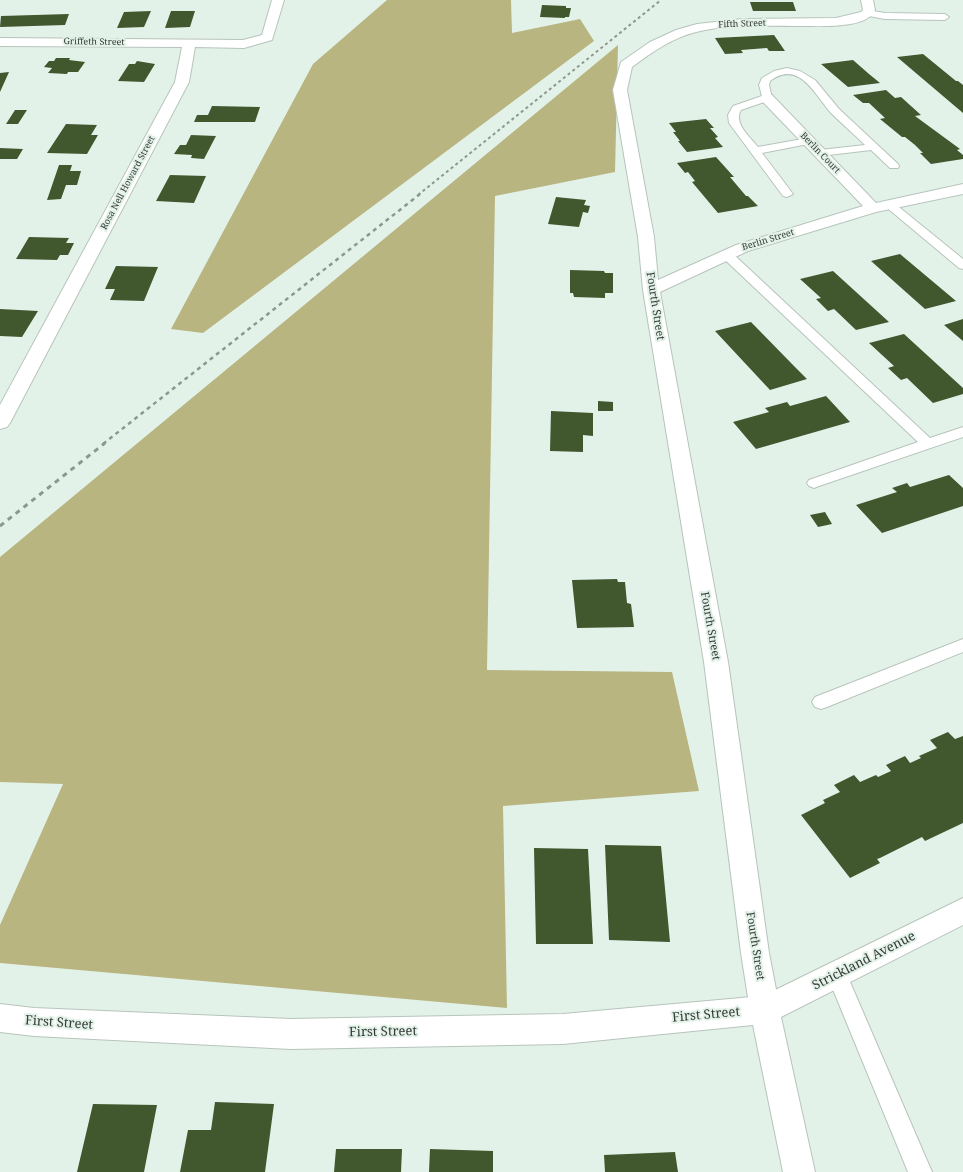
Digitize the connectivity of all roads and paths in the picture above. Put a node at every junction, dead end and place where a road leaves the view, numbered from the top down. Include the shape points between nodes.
1 (278, 0) edge
2 (867, 0) edge
3 (867, 14) junction
4 (945, 17) dead end
5 (0, 42) edge
6 (189, 43) junction
7 (622, 80) joint
8 (767, 98) junction
9 (808, 141) junction
10 (874, 147) junction
11 (755, 151) junction
12 (820, 153) junction
13 (894, 166) dead end
14 (963, 189) edge
15 (788, 194) dead end
16 (890, 205) junction
17 (872, 208) junction
18 (727, 255) junction
19 (963, 265) edge
20 (651, 290) junction
21 (0, 423) edge
22 (963, 432) edge
23 (928, 444) junction
24 (814, 483) dead end
25 (963, 644) edge
26 (821, 702) dead end
27 (963, 910) edge
28 (837, 975) junction
29 (765, 1010) junction
30 (0, 1018) edge
31 (799, 1172) edge
32 (920, 1172) edge

1 - 6 street via 268,37 244,44
2 - 3 street
3 - 4 lane
3 - 7 street, Fifth Street via 836,22 742,23 695,28 648,49 626,65
5 - 6 street, Griffeth Street
6 - 21 street, Rosa Nell Howard Street via 182,82
7 - 20 street, Fourth Street via 620,90 646,237
8 - 9 street, Berlin Court
8 - 10 lane via 765,80 774,73 786,71 802,75 835,111
8 - 11 lane via 737,108 733,115 734,123
9 - 11 lane
9 - 12 street, Berlin Court
10 - 12 lane
10 - 13 lane
11 - 15 lane
12 - 17 street, Berlin Court
14 - 16 street, Berlin Street
16 - 17 street, Berlin Street
16 - 19 lane
17 - 18 street, Berlin Street via 742,248
18 - 20 street, Berlin Street
18 - 23 lane
20 - 29 street, Fourth Street via 716,662
22 - 23 lane
23 - 24 lane
25 - 26 lane
27 - 28 street, Strickland Avenue
28 - 29 street, Strickland Avenue
28 - 32 lane
29 - 30 street, First Street via 563,1029 291,1034 34,1022
29 - 31 street, Fourth Street

